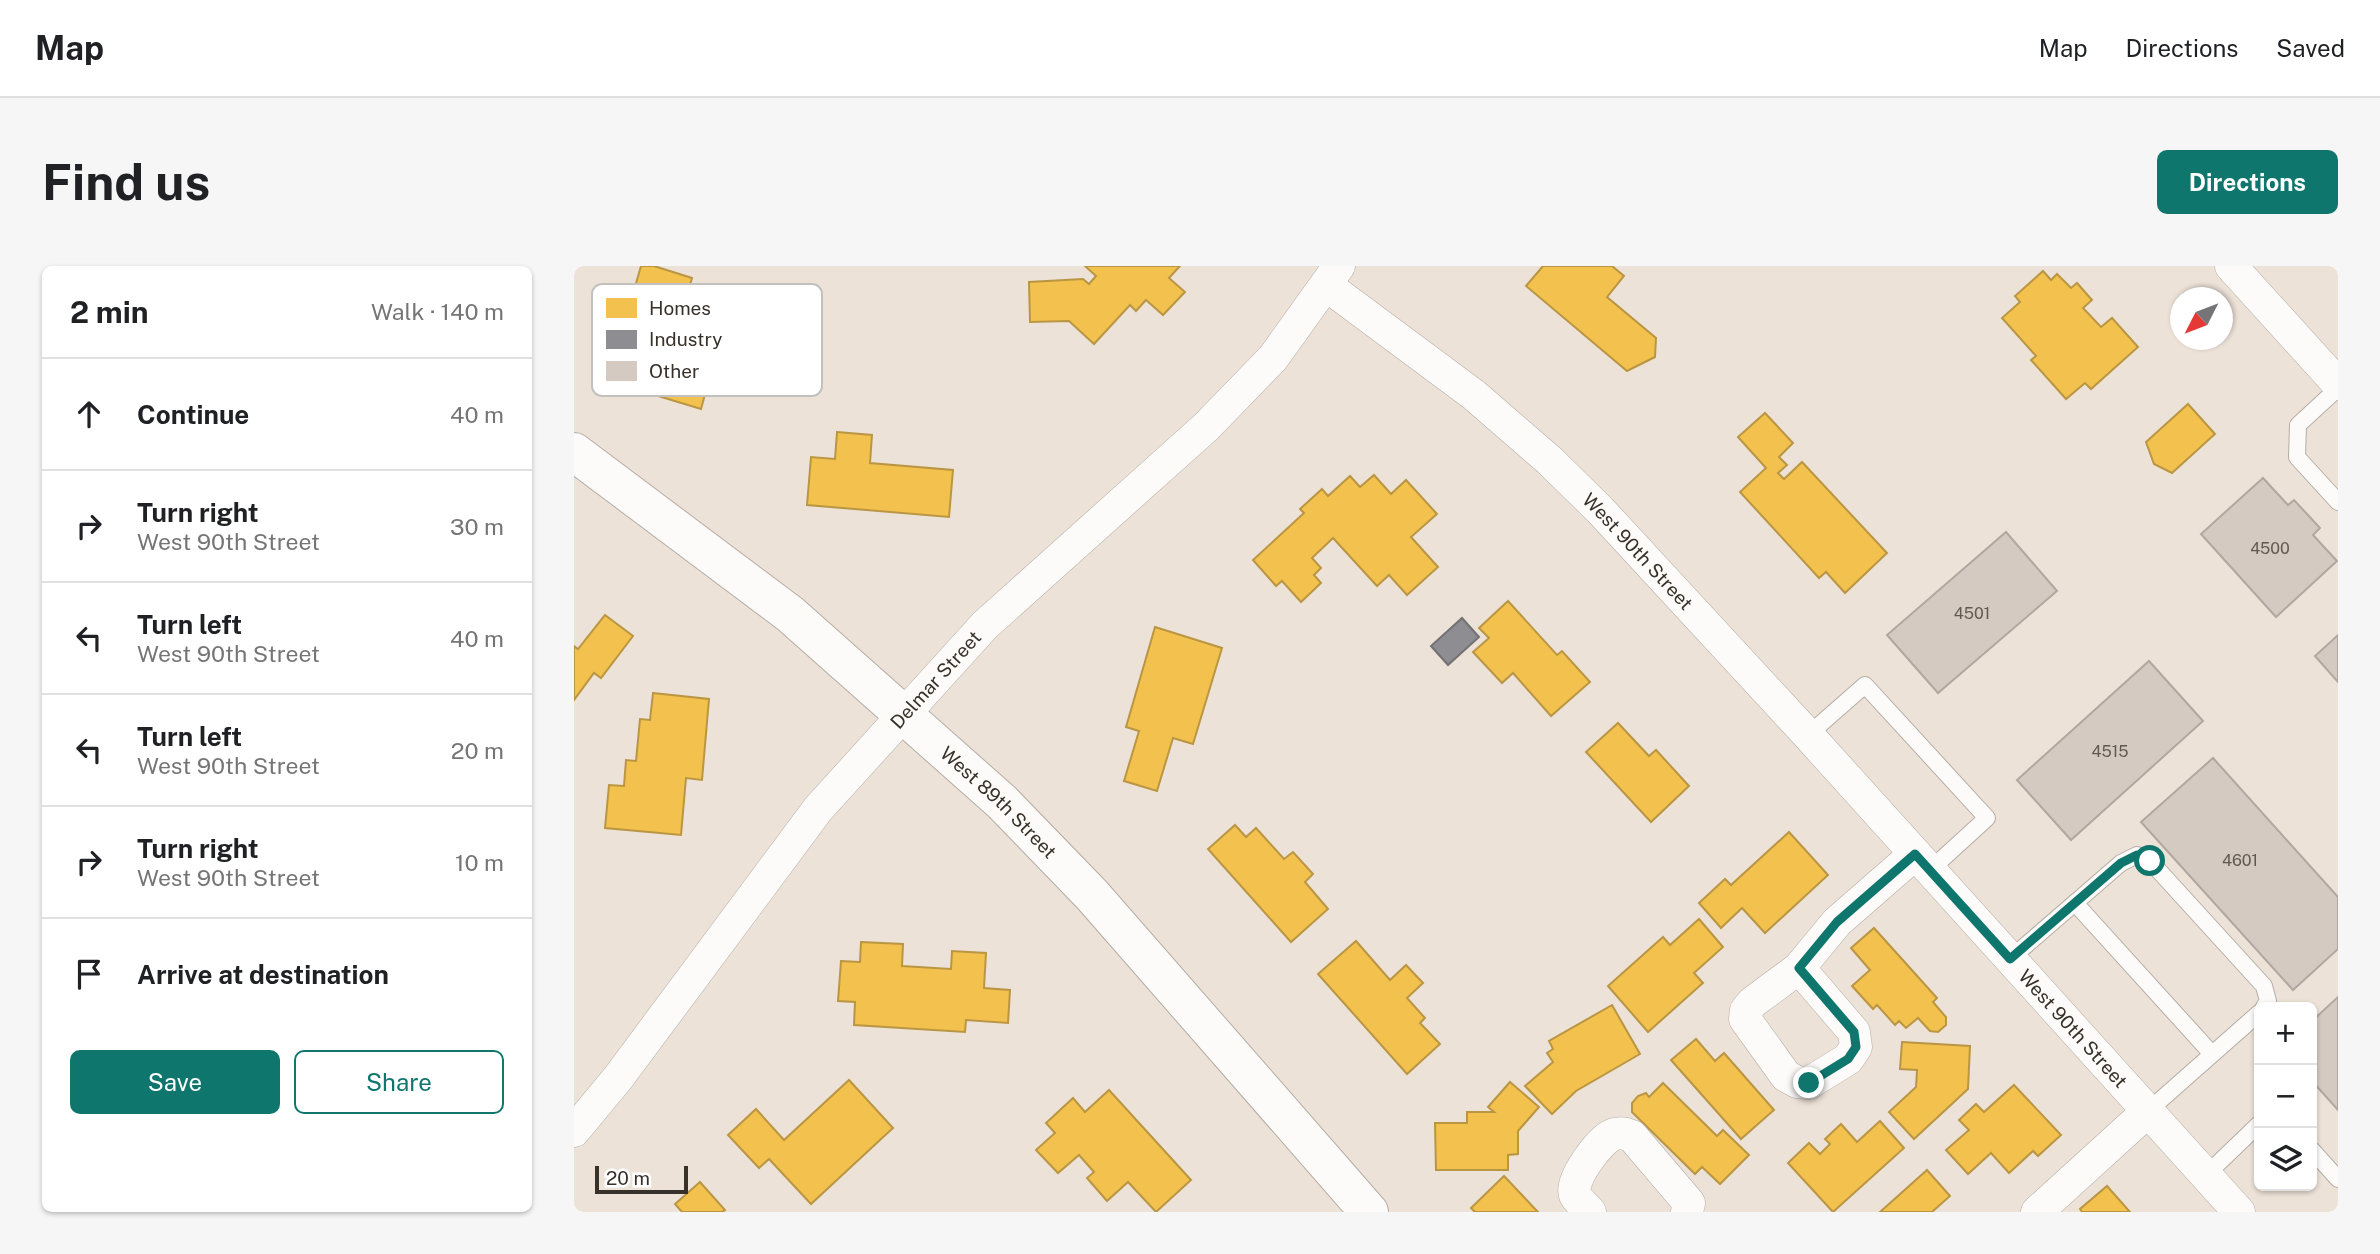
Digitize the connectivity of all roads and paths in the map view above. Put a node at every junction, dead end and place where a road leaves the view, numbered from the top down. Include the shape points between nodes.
1 (2231, 266) edge
2 (1333, 275) edge
3 (2338, 386) edge
4 (574, 452) edge
5 (2338, 502) edge
6 (903, 715) junction
7 (1808, 735) junction
8 (1923, 862) junction
9 (2075, 903) junction
10 (2010, 959) junction
11 (1799, 968) dead end
12 (2267, 1002) edge
13 (2254, 1017) edge
14 (2212, 1054) junction
15 (2148, 1111) junction
16 (2255, 1128) edge
17 (574, 1131) edge
18 (2317, 1156) edge
19 (2206, 1175) junction
20 (2338, 1179) edge
21 (1369, 1212) edge
22 (1590, 1212) edge
23 (1687, 1212) edge
24 (2037, 1212) edge
25 (2239, 1212) edge

1 - 3 street
2 - 6 street, Delmar Street via 1273,358 1206,427 985,625
2 - 7 street, West 90th Street via 1549,460
3 - 5 lane via 2298,425 2297,457
4 - 6 street, West 89th Street via 790,614
6 - 17 street, Delmar Street via 818,809
6 - 21 street, West 89th Street via 1002,802 1092,895
7 - 8 street, West 90th Street
7 - 8 lane via 1865,685 1987,818
8 - 10 street, West 90th Street
8 - 11 street via 1837,922
9 - 10 lane
9 - 12 lane via 2121,863 2137,855 2150,861 2264,986
9 - 14 lane
10 - 15 street, West 90th Street
13 - 14 lane
14 - 15 lane
15 - 19 street, West 90th Street
15 - 24 street
16 - 19 lane
18 - 20 lane
19 - 25 street, West 90th Street
22 - 23 street via 1575,1195 1574,1185 1599,1144 1623,1133 1632,1136 1689,1203

